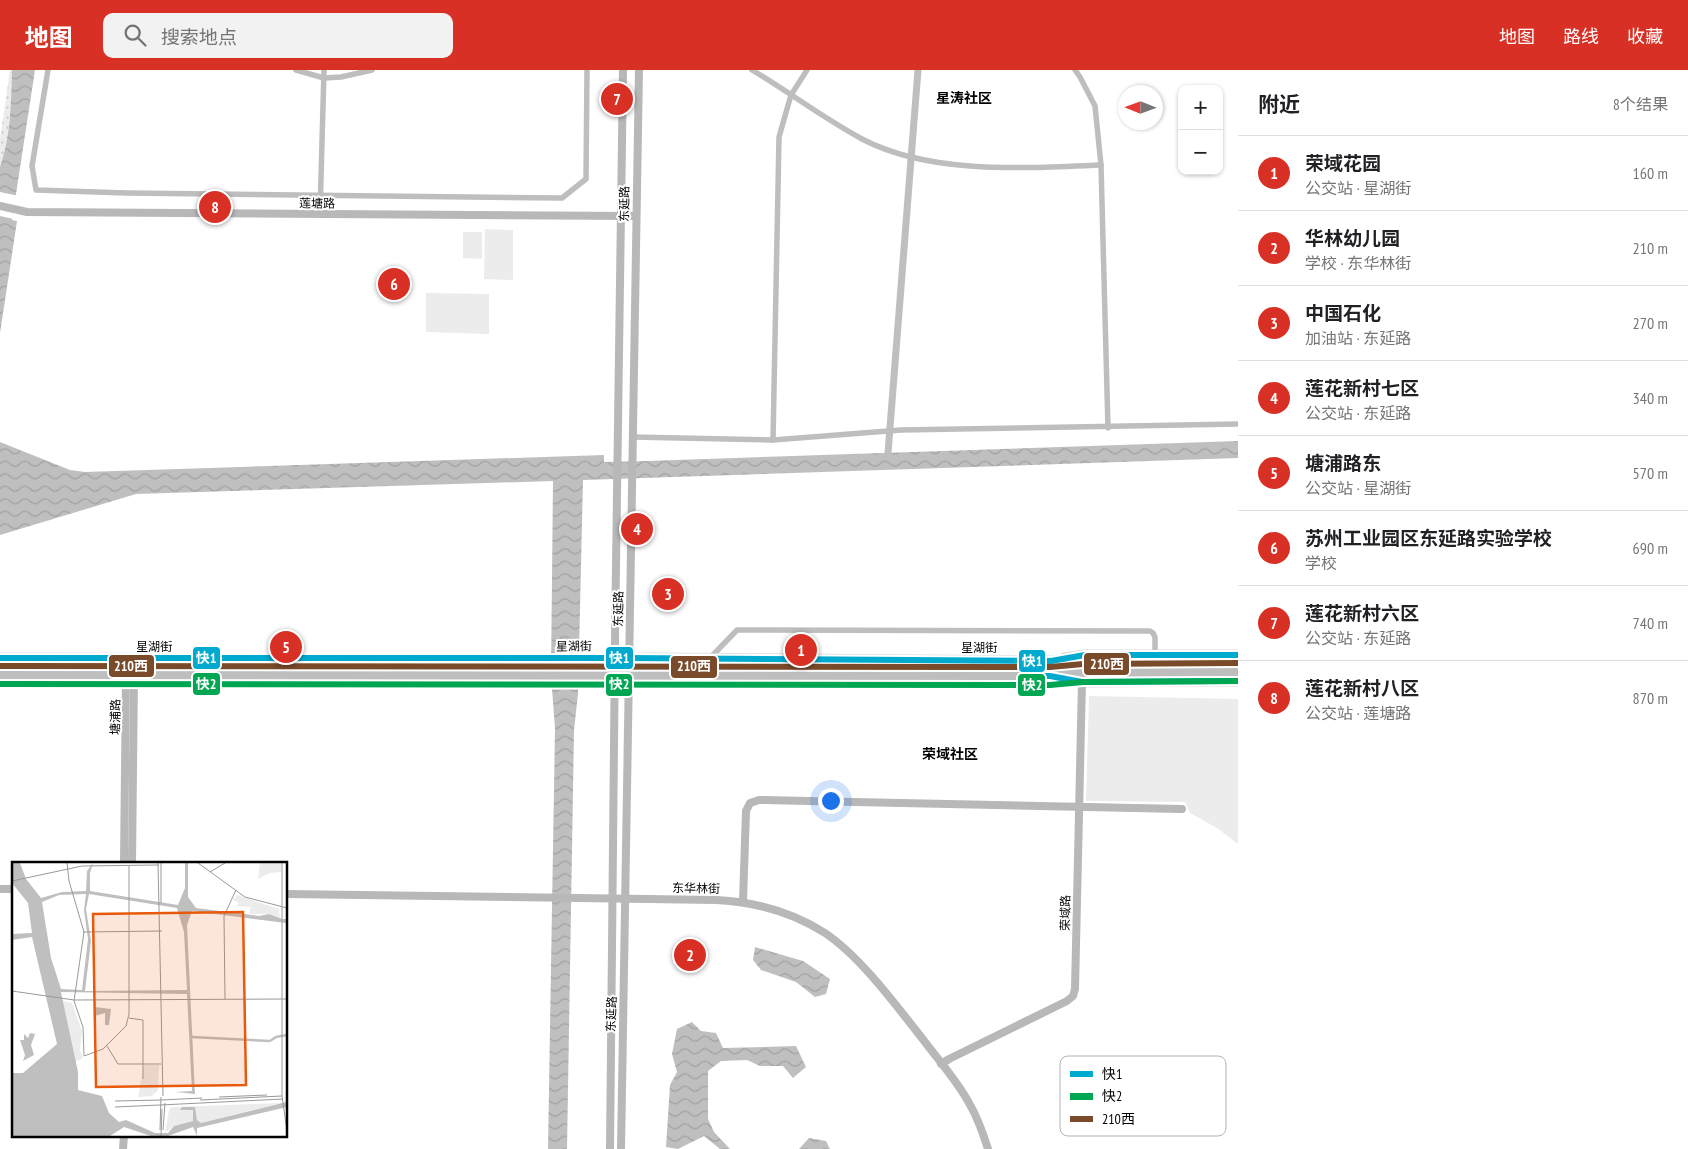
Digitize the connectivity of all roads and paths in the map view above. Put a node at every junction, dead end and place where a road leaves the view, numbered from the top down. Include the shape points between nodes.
1 (48, 70) edge
2 (296, 70) edge
3 (324, 70) edge
4 (372, 70) edge
5 (587, 70) edge
6 (623, 70) edge
7 (639, 70) edge
8 (752, 70) edge
9 (807, 70) edge
10 (1075, 70) edge
11 (324, 78) junction
12 (792, 95) junction
13 (1101, 165) junction
14 (320, 195) junction
15 (0, 206) edge
16 (320, 214) junction
17 (621, 216) junction
18 (635, 216) junction
19 (1238, 424) edge
20 (1108, 428) junction
21 (632, 437) junction
22 (773, 440) junction
23 (1155, 654) junction
24 (1238, 655) edge
25 (0, 658) edge
26 (130, 658) junction
27 (614, 658) junction
28 (628, 658) junction
29 (710, 658) junction
30 (1051, 660) junction
31 (1238, 663) edge
32 (1238, 672) edge
33 (0, 675) edge
34 (130, 675) junction
35 (614, 676) junction
36 (628, 676) junction
37 (1050, 676) junction
38 (1238, 681) edge
39 (1082, 682) junction
40 (1079, 806) junction
41 (1182, 809) dead end
42 (124, 862) edge
43 (132, 862) edge
44 (288, 894) edge
45 (612, 897) junction
46 (626, 898) junction
47 (743, 901) junction
48 (941, 1064) junction
49 (124, 1136) edge
50 (123, 1149) edge
51 (610, 1149) edge
52 (620, 1149) edge
53 (988, 1149) edge

1 - 14 street via 32,166 36,190
2 - 11 street
3 - 11 street
4 - 11 street
5 - 14 street via 586,179 562,198
6 - 17 street, 东延路
7 - 18 street, 东延路
8 - 12 street
9 - 12 street
10 - 13 street via 1094,106
11 - 14 street
12 - 13 street via 863,139 940,164 1028,168
12 - 22 street via 779,137
13 - 20 street
14 - 16 street
15 - 16 street, 莲塘路 via 26,212
16 - 17 street, 莲塘路
17 - 18 street, 莲塘路
17 - 27 street, 东延路
18 - 21 street, 东延路
19 - 20 street
20 - 22 street via 901,430
21 - 22 street
21 - 28 street, 东延路
23 - 24 main road
23 - 29 street via 1155,637 1150,631 737,630
23 - 30 main road via 1085,655
25 - 26 main road, 星湖街
26 - 27 main road, 星湖街
26 - 34 street, 塘浦路
27 - 28 main road, 星湖街
27 - 35 street, 东延路
28 - 29 main road, 星湖街
28 - 36 street, 东延路
29 - 30 main road, 星湖街
30 - 31 main road, 星湖街 via 1085,664
32 - 37 main road
33 - 34 main road
34 - 35 main road
34 - 42 street, 塘浦路
34 - 43 street, 塘浦路
35 - 36 main road
35 - 45 street, 东延路
36 - 37 main road
36 - 46 street, 东延路
37 - 39 main road
38 - 39 main road
39 - 40 street, 荣域路
40 - 41 street
40 - 47 street via 759,800 750,803 746,811
40 - 48 street, 荣域路 via 1076,989 1073,996
44 - 45 street, 东华林街
45 - 46 street, 东华林街
45 - 51 street, 东延路
46 - 47 street, 东华林街
46 - 52 street, 东延路
47 - 48 street, 东华林街 via 805,922 842,946 897,1007
48 - 53 street, 东华林街 via 970,1103
49 - 50 street

